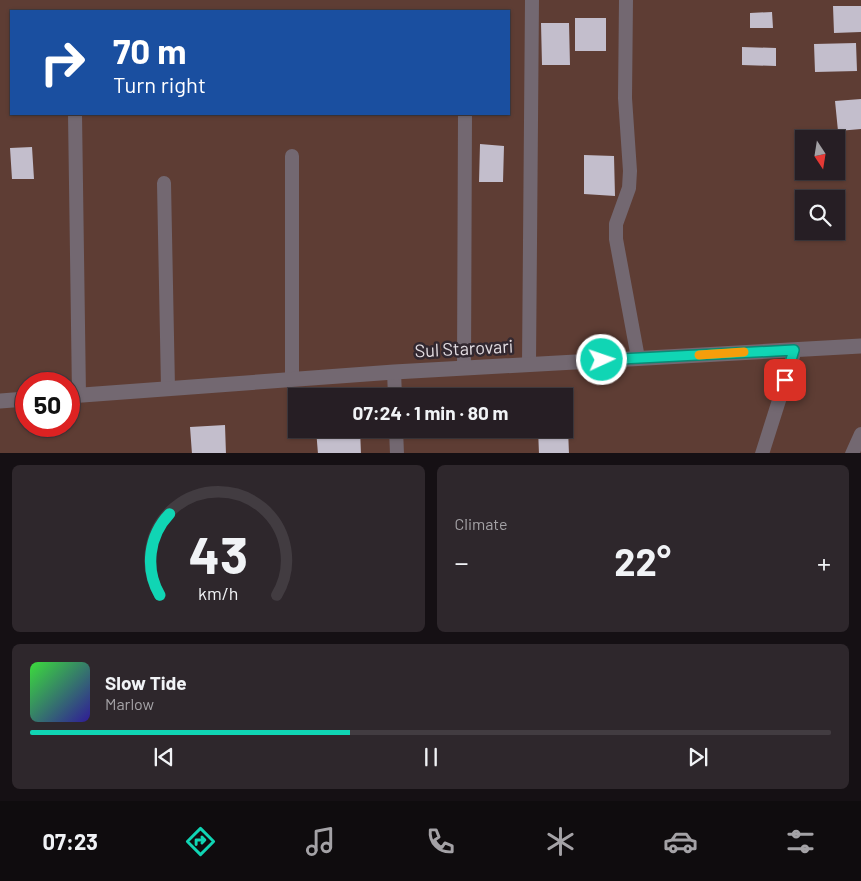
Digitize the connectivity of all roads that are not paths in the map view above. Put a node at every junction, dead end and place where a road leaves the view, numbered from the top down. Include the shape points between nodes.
1 (532, 0) edge
2 (626, 0) edge
3 (75, 115) edge
4 (465, 115) edge
5 (292, 156) dead end
6 (164, 183) dead end
7 (861, 346) edge
8 (794, 350) junction
9 (638, 358) junction
10 (529, 364) junction
11 (464, 368) junction
12 (74, 372) edge
13 (394, 372) junction
14 (292, 379) junction
15 (168, 388) junction
16 (395, 388) edge
17 (80, 395) edge
18 (15, 399) edge
19 (0, 400) edge
20 (861, 434) edge
21 (396, 438) edge
22 (397, 453) edge
23 (762, 453) edge
24 (852, 453) edge

1 - 10 street
2 - 9 street via 625,98 630,171 629,188 616,224 616,239
3 - 12 street
4 - 11 street
5 - 14 street
6 - 15 street
7 - 8 main road, Sul Starovari
8 - 9 main road, Sul Starovari
8 - 23 street
9 - 10 main road, Sul Starovari
10 - 11 main road, Sul Starovari
11 - 13 main road, Sul Starovari
13 - 14 main road, Sul Starovari
13 - 16 street
14 - 15 main road, Sul Starovari
15 - 17 main road, Sul Starovari
18 - 19 main road
20 - 24 street
21 - 22 street

